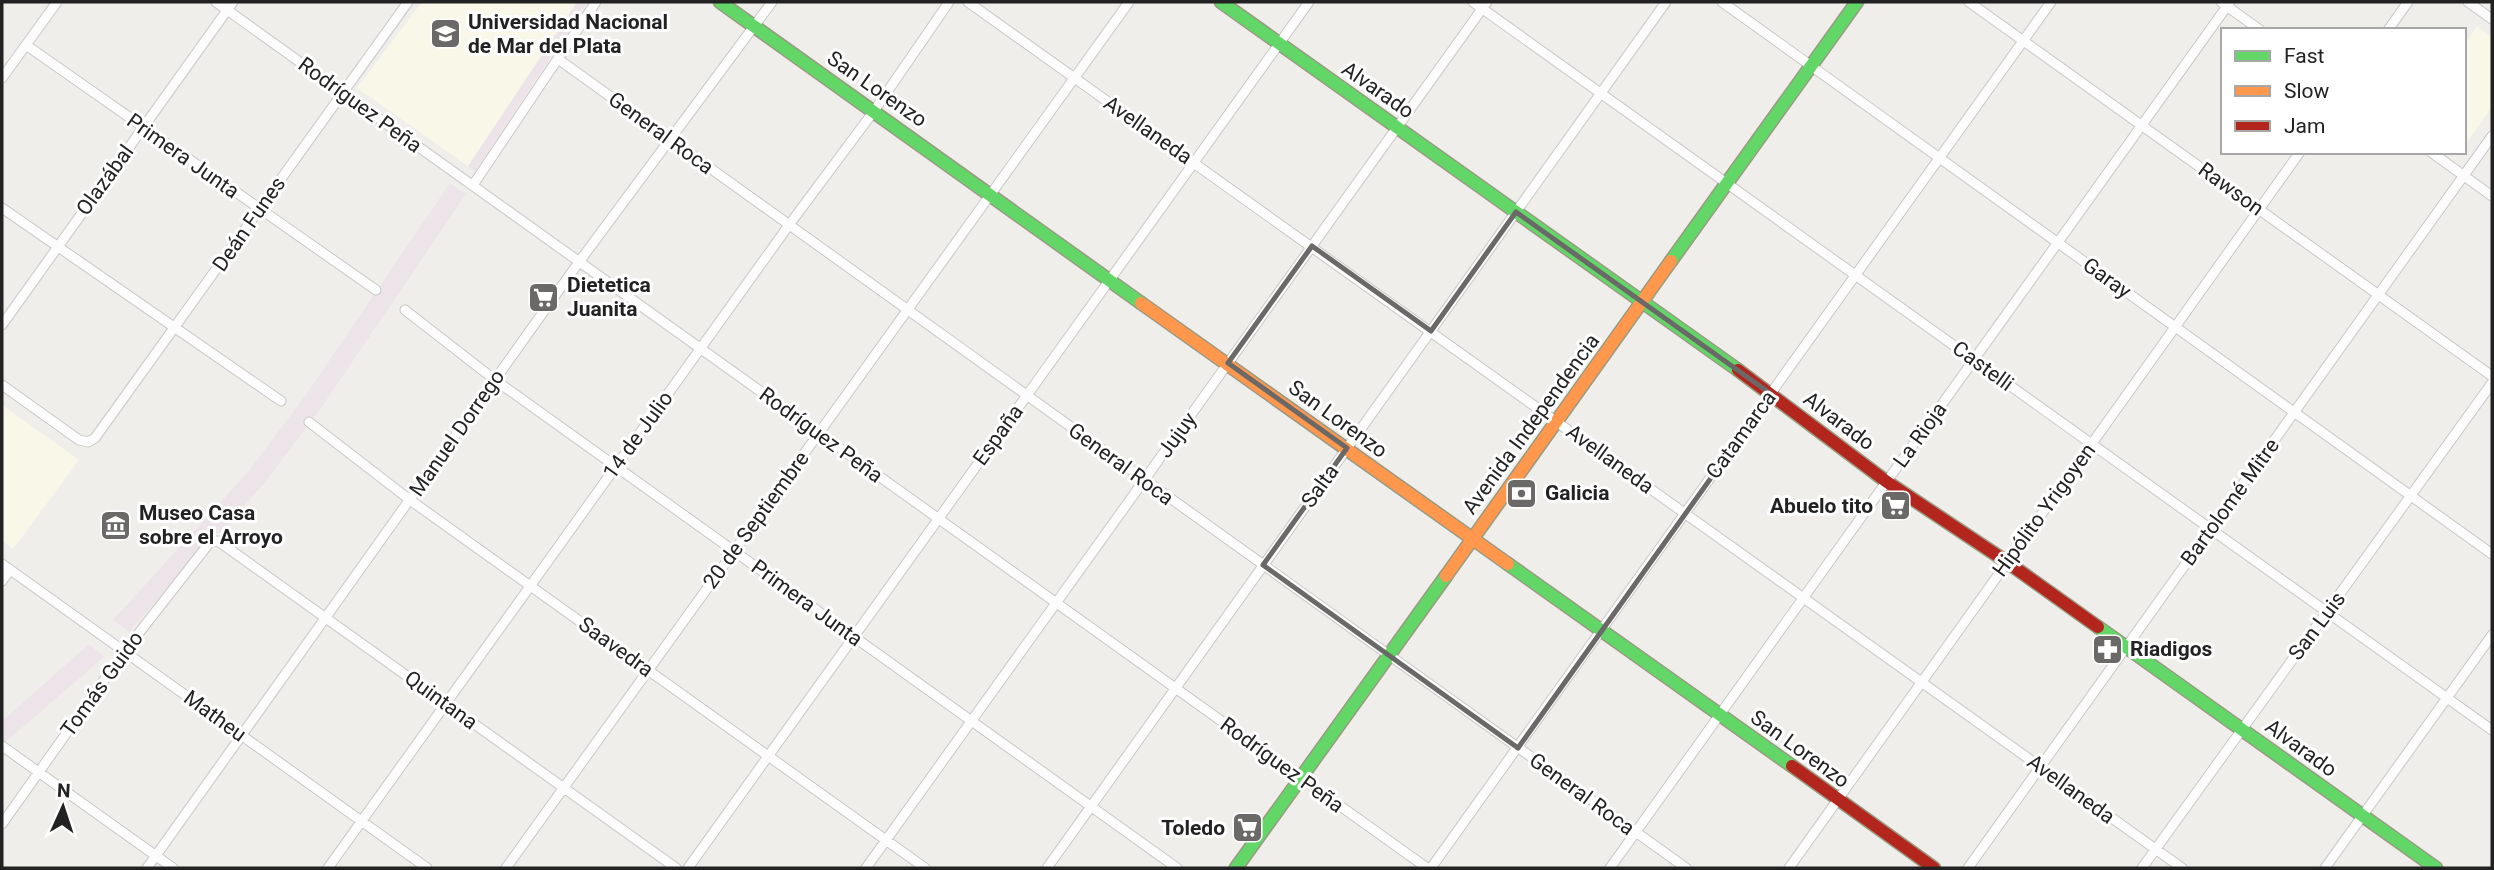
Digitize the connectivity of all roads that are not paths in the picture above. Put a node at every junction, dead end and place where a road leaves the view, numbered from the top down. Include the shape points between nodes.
1 (57, 2) edge
2 (216, 2) edge
3 (408, 2) edge
4 (596, 2) edge
5 (720, 2) edge
6 (772, 2) edge
7 (948, 2) edge
8 (968, 2) edge
9 (1129, 2) edge
10 (1221, 2) edge
11 (1309, 2) edge
12 (1473, 2) edge
13 (1666, 2) edge
14 (1722, 2) edge
15 (1857, 2) edge
16 (1969, 2) edge
17 (2051, 2) edge
18 (2408, 2) edge
19 (2469, 2) edge
20 (2226, 3) edge
21 (1485, 5) edge
22 (230, 6) edge
23 (2492, 19) edge
24 (755, 27) junction
25 (2257, 28) edge
26 (2389, 28) edge
27 (2024, 41) junction
28 (1279, 43) junction
29 (26, 45) junction
30 (558, 59) junction
31 (1811, 66) junction
32 (2, 78) edge
33 (1075, 78) junction
34 (343, 92) junction
35 (1601, 93) junction
36 (874, 111) junction
37 (2142, 125) junction
38 (1397, 127) junction
39 (143, 128) junction
40 (2492, 136) edge
41 (671, 141) junction
42 (2299, 154) edge
43 (2434, 154) edge
44 (1940, 158) junction
45 (1194, 162) junction
46 (2464, 176) junction
47 (1727, 183) junction
48 (473, 185) junction
49 (992, 194) junction
50 (2492, 196) edge
51 (2, 208) edge
52 (259, 209) junction
53 (2259, 209) junction
54 (1516, 212) junction
55 (789, 225) junction
56 (2058, 243) junction
57 (1312, 246) junction
58 (57, 248) junction
59 (579, 262) junction
60 (1856, 275) junction
61 (1110, 279) junction
62 (376, 290) dead end
63 (2379, 295) junction
64 (1642, 302) junction
65 (405, 310) dead end
66 (907, 310) junction
67 (2, 325) edge
68 (2175, 327) junction
69 (176, 328) junction
70 (1431, 331) junction
71 (700, 348) junction
72 (1974, 360) junction
73 (1228, 363) junction
74 (2492, 376) edge
75 (495, 380) junction
76 (2492, 383) edge
77 (2, 385) edge
78 (1771, 394) junction
79 (1027, 396) junction
80 (281, 401) dead end
81 (2294, 412) junction
82 (309, 422) dead end
83 (1558, 422) junction
84 (818, 433) junction
85 (2092, 444) junction
86 (1347, 448) junction
87 (616, 467) junction
88 (1144, 480) junction
89 (1887, 482) junction
90 (2411, 496) junction
91 (410, 500) junction
92 (1686, 513) junction
93 (938, 519) junction
94 (2211, 529) junction
95 (1472, 539) junction
96 (207, 546) joint
97 (734, 551) junction
98 (2492, 554) edge
99 (2007, 562) junction
100 (1263, 565) junction
101 (6, 568) edge
102 (2, 582) edge
103 (531, 586) junction
104 (1804, 598) junction
105 (1056, 603) junction
106 (2327, 614) junction
107 (326, 618) junction
108 (1602, 630) junction
109 (2492, 635) edge
110 (854, 637) junction
111 (2127, 647) junction
112 (124, 652) junction
113 (1388, 656) junction
114 (648, 670) junction
115 (1922, 682) junction
116 (1175, 688) junction
117 (2447, 698) junction
118 (446, 704) junction
119 (1720, 715) junction
120 (972, 721) junction
121 (2241, 729) junction
122 (2492, 730) edge
123 (242, 736) junction
124 (2, 746) edge
125 (1517, 748) junction
126 (768, 756) junction
127 (2041, 767) junction
128 (39, 772) junction
129 (1301, 778) junction
130 (564, 788) junction
131 (1838, 800) junction
132 (1091, 806) junction
133 (2362, 816) junction
134 (362, 821) junction
135 (2, 824) edge
136 (1636, 833) junction
137 (886, 840) junction
138 (2155, 849) junction
139 (156, 856) junction
140 (147, 868) edge
141 (173, 868) edge
142 (328, 868) edge
143 (427, 868) edge
144 (506, 868) edge
145 (676, 868) edge
146 (688, 868) edge
147 (866, 868) edge
148 (925, 868) edge
149 (1047, 868) edge
150 (1177, 868) edge
151 (1236, 868) edge
152 (1429, 868) edge
153 (1610, 868) edge
154 (1686, 868) edge
155 (1789, 868) edge
156 (1934, 868) edge
157 (1968, 868) edge
158 (2141, 868) edge
159 (2182, 868) edge
160 (2325, 868) edge
161 (2436, 868) edge

1 - 29 street
2 - 22 street, Rodríguez Peña
3 - 34 street, Deán Funes
4 - 30 street
5 - 24 street, San Lorenzo
6 - 24 street, Manuel Dorrego
7 - 36 street, 14 de Julio
8 - 33 street, Avellaneda
9 - 33 street, 20 de Septiembre
10 - 28 street, Alvarado
11 - 28 street, España
12 - 21 street, Castelli
13 - 35 street, Salta
14 - 31 street, Garay
15 - 31 street, Avenida Independencia
16 - 27 street, Rawson
17 - 27 street, Catamarca
18 - 26 street
19 - 23 street
20 - 25 street
20 - 37 street, La Rioja
21 - 35 street, Castelli
21 - 38 street, Jujuy
22 - 34 street, Rodríguez Peña
22 - 39 street, Olazábal
24 - 36 street, San Lorenzo
24 - 41 street, Manuel Dorrego
27 - 37 street, Rawson
27 - 44 street, Catamarca
28 - 38 street, Alvarado
28 - 45 street, España
29 - 32 street
29 - 39 street, Primera Junta
30 - 41 street, General Roca
30 - 48 street
31 - 44 street, Garay
31 - 47 street, Avenida Independencia
33 - 45 street, Avellaneda
33 - 49 street, 20 de Septiembre
34 - 48 street, Rodríguez Peña
34 - 52 street, Deán Funes
35 - 47 street, Castelli
35 - 54 street, Salta
36 - 49 street, San Lorenzo
36 - 55 street, 14 de Julio
37 - 53 street, Rawson
37 - 56 street, La Rioja
38 - 54 street, Alvarado
38 - 57 street, Jujuy
39 - 52 street, Primera Junta
39 - 58 street, Olazábal
40 - 46 street, Bartolomé Mitre
41 - 55 street, General Roca
41 - 59 street, Manuel Dorrego
42 - 53 street, Hipólito Yrigoyen
43 - 46 street
44 - 56 street, Garay
44 - 60 street, Catamarca
45 - 57 street, Avellaneda
45 - 61 street, España
46 - 50 street
46 - 63 street, Bartolomé Mitre
47 - 60 street, Castelli
47 - 64 street, Avenida Independencia
48 - 59 street, Rodríguez Peña
49 - 61 street, San Lorenzo
49 - 66 street, 20 de Septiembre
51 - 58 street
52 - 62 street, Primera Junta
52 - 69 street, Deán Funes
53 - 63 street, Rawson
53 - 68 street, Hipólito Yrigoyen
54 - 64 street, Alvarado
54 - 70 street, Salta
55 - 66 street, General Roca
55 - 71 street, 14 de Julio
56 - 68 street, Garay
56 - 72 street, La Rioja
57 - 70 street, Avellaneda
57 - 73 street, Jujuy
58 - 67 street, Olazábal
58 - 69 street
59 - 71 street, Rodríguez Peña
59 - 75 street, Manuel Dorrego
60 - 72 street, Castelli
60 - 78 street, Catamarca
61 - 73 street, San Lorenzo
61 - 79 street, España
63 - 74 street, Rawson
63 - 81 street, Bartolomé Mitre
64 - 78 street, Alvarado
64 - 83 street, Avenida Independencia
65 - 75 street, Primera Junta
66 - 79 street, General Roca
66 - 84 street, 20 de Septiembre
68 - 81 street, Garay
68 - 85 street, Hipólito Yrigoyen
69 - 77 street, Deán Funes via 88,442
69 - 80 street
70 - 83 street, Avellaneda
70 - 86 street, Salta
71 - 84 street, Rodríguez Peña
71 - 87 street, 14 de Julio
72 - 85 street, Castelli
72 - 89 street, La Rioja
73 - 86 street, San Lorenzo
73 - 88 street, Jujuy
75 - 87 street, Primera Junta
75 - 91 street, Manuel Dorrego
76 - 90 street, San Luis
78 - 89 street, Alvarado
78 - 92 street, Catamarca
79 - 88 street, General Roca
79 - 93 street, España
81 - 90 street, Garay
81 - 94 street, Bartolomé Mitre
82 - 91 street, Saavedra
83 - 92 street, Avellaneda
83 - 95 street, Avenida Independencia
84 - 93 street, Rodríguez Peña
84 - 97 street, 20 de Septiembre
85 - 94 street, Castelli
85 - 99 street, Hipólito Yrigoyen
86 - 95 street, San Lorenzo
86 - 100 street, Salta
87 - 97 street, Primera Junta
87 - 103 street, 14 de Julio
88 - 100 street, General Roca
88 - 105 street, Jujuy
89 - 99 street, Alvarado
89 - 104 street, La Rioja
90 - 98 street, Garay
90 - 106 street, San Luis
91 - 103 street, Saavedra
91 - 107 street, Manuel Dorrego
92 - 104 street, Avellaneda
92 - 108 street, Catamarca
93 - 105 street, Rodríguez Peña
93 - 110 street, España
94 - 106 street, Castelli
94 - 111 street, Bartolomé Mitre
95 - 108 street, San Lorenzo
95 - 113 street, Avenida Independencia
96 - 107 street, Quintana via 222,542
96 - 112 street, Tomás Guido
97 - 110 street, Primera Junta
97 - 114 street, 20 de Septiembre
99 - 111 street, Alvarado
99 - 115 street, Hipólito Yrigoyen
100 - 113 street, General Roca
100 - 116 street, Salta
101 - 102 street
101 - 112 street, Matheu
103 - 114 street, Saavedra
103 - 118 street, 14 de Julio
104 - 115 street, Avellaneda
104 - 119 street, La Rioja
105 - 116 street, Rodríguez Peña
105 - 120 street, Jujuy
106 - 117 street, Castelli
106 - 121 street, San Luis
107 - 118 street, Quintana
107 - 123 street, Manuel Dorrego
108 - 119 street, San Lorenzo
108 - 125 street, Catamarca
109 - 117 street
110 - 120 street, Primera Junta
110 - 126 street, España
111 - 121 street, Alvarado
111 - 127 street, Bartolomé Mitre
112 - 123 street, Matheu
112 - 128 street, Tomás Guido
113 - 125 street, General Roca
113 - 129 street, Avenida Independencia
114 - 126 street, Saavedra
114 - 130 street, 20 de Septiembre
115 - 127 street, Avellaneda
115 - 131 street, Hipólito Yrigoyen
116 - 129 street, Rodríguez Peña
116 - 132 street, Salta
117 - 122 street, Castelli
117 - 133 street
118 - 130 street, Quintana
118 - 134 street, 14 de Julio
119 - 131 street, San Lorenzo
119 - 136 street, La Rioja
120 - 132 street, Primera Junta
120 - 137 street, Jujuy
121 - 133 street, Alvarado
121 - 138 street, San Luis
123 - 134 street, Matheu
123 - 139 street, Manuel Dorrego
124 - 128 street
125 - 136 street, General Roca
125 - 152 street, Catamarca
126 - 137 street, Saavedra
126 - 146 street, España
127 - 138 street, Avellaneda
127 - 157 street, Bartolomé Mitre
128 - 135 street, Tomás Guido
128 - 139 street
129 - 151 street, Avenida Independencia
129 - 152 street, Rodríguez Peña
130 - 144 street, 20 de Septiembre
130 - 145 street, Quintana
131 - 155 street, Hipólito Yrigoyen
131 - 156 street, San Lorenzo
132 - 149 street, Salta
132 - 150 street, Primera Junta
133 - 160 street
133 - 161 street, Alvarado
134 - 142 street, 14 de Julio
134 - 143 street, Matheu
136 - 153 street, La Rioja
136 - 154 street, General Roca
137 - 147 street, Jujuy
137 - 148 street, Saavedra
138 - 158 street, San Luis
138 - 159 street, Avellaneda
139 - 140 street, Manuel Dorrego
139 - 141 street

